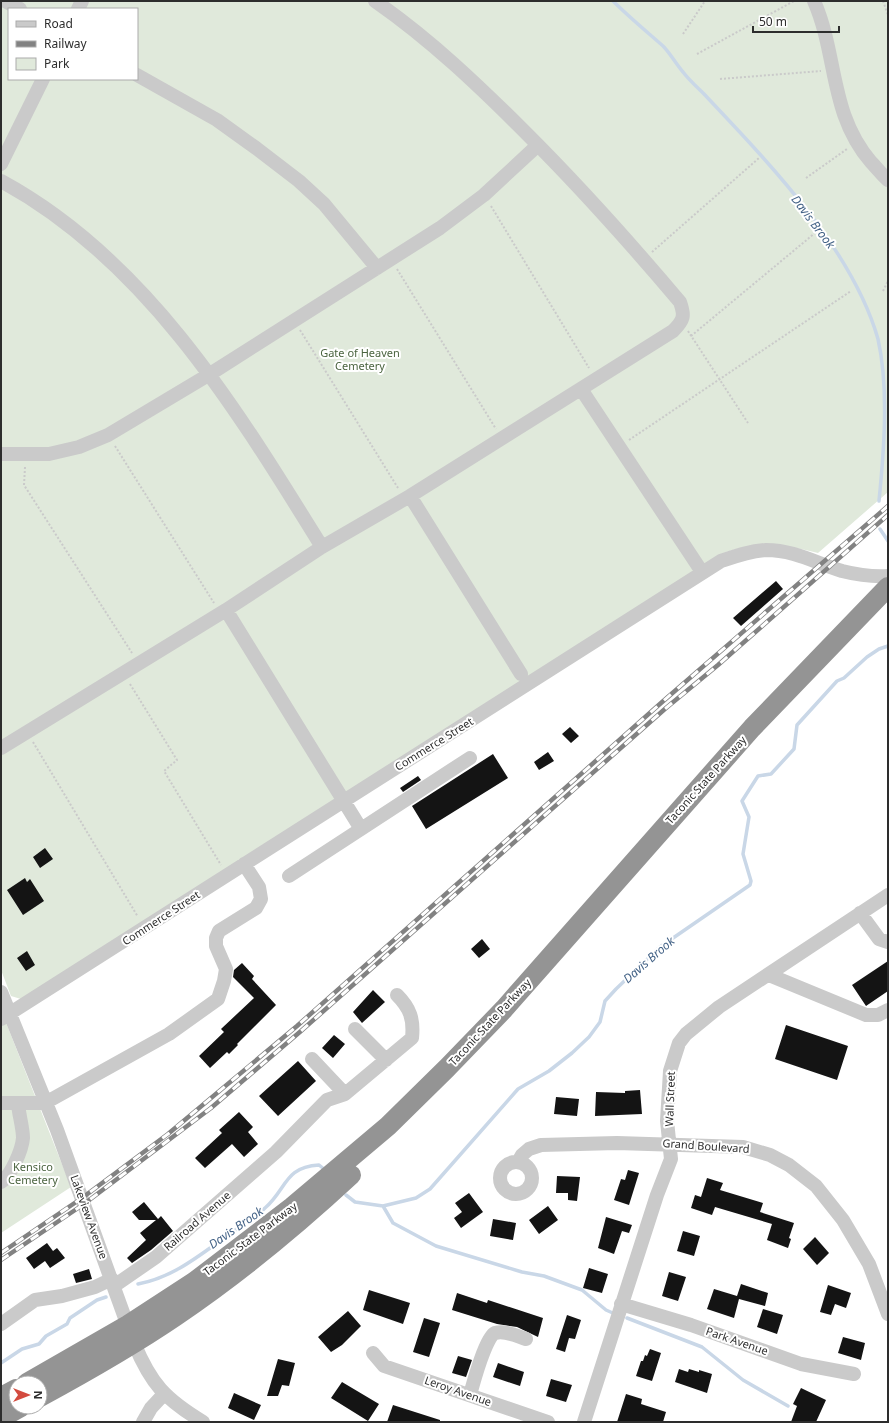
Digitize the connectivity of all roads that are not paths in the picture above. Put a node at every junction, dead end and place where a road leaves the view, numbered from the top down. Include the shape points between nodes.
1 (6, 1) edge
2 (375, 1) edge
3 (814, 1) edge
4 (18, 8) edge
5 (138, 76) edge
6 (43, 80) edge
7 (538, 145) junction
8 (1, 164) edge
9 (888, 180) edge
10 (1, 181) edge
11 (377, 268) junction
12 (210, 374) junction
13 (582, 389) junction
14 (1, 454) edge
15 (407, 497) junction
16 (322, 547) junction
17 (702, 572) junction
18 (888, 576) edge
19 (888, 587) edge
20 (888, 605) edge
21 (223, 611) junction
22 (521, 674) dead end
23 (1, 748) edge
24 (470, 758) dead end
25 (343, 801) junction
26 (361, 829) junction
27 (244, 864) junction
28 (289, 876) dead end
29 (887, 899) edge
30 (860, 913) junction
31 (888, 942) edge
32 (769, 975) junction
33 (1, 992) edge
34 (397, 995) dead end
35 (888, 1010) edge
36 (5, 1016) edge
37 (355, 1029) dead end
38 (312, 1060) dead end
39 (386, 1060) junction
40 (345, 1094) junction
41 (45, 1103) junction
42 (1, 1104) edge
43 (18, 1104) junction
44 (671, 1144) junction
45 (518, 1162) dead end
46 (1, 1182) edge
47 (113, 1283) junction
48 (621, 1304) junction
49 (888, 1314) edge
50 (1, 1324) edge
51 (131, 1334) junction
52 (526, 1339) dead end
53 (374, 1353) dead end
54 (854, 1374) dead end
55 (44, 1375) edge
56 (48, 1391) edge
57 (164, 1394) junction
58 (470, 1395) junction
59 (143, 1422) edge
60 (203, 1422) edge
61 (548, 1422) edge
62 (584, 1422) edge

1 - 4 street
2 - 7 street via 460,68
3 - 9 street via 829,47 839,99 856,142
5 - 11 street via 222,124 299,181 324,204
6 - 8 street
7 - 11 street via 484,195 440,228
7 - 13 street via 580,187 644,259 680,302 683,311 682,322 673,331
10 - 12 street via 47,208 95,247 131,282
11 - 12 street
12 - 14 street via 108,435 79,447 49,454
12 - 16 street
13 - 15 street
13 - 17 street
15 - 16 street
15 - 22 street
16 - 21 street
17 - 18 street, Commerce Street via 721,561 741,554 766,550 800,555 857,574
17 - 25 street, Commerce Street
19 - 51 highway, Taconic State Parkway via 752,728 504,1009 418,1097 356,1154 292,1207
20 - 51 highway, Taconic State Parkway via 765,732 517,1013 430,1102 338,1187 243,1267 182,1312
21 - 23 street
21 - 25 street
24 - 26 street
25 - 26 street
25 - 27 street, Commerce Street
26 - 28 street
27 - 36 street, Commerce Street
27 - 41 street via 259,887 261,899 256,908 219,931 216,946 226,969 218,999 169,1034
29 - 30 street, Wall Street
30 - 31 street via 879,939
30 - 32 street, Wall Street
32 - 35 street via 866,1015 878,1015
32 - 44 street, Wall Street via 719,1007 686,1034 679,1043 670,1071 667,1121
33 - 36 street, Lakeview Avenue
34 - 39 street, Railroad Avenue via 408,1007 413,1028 412,1038
36 - 41 street, Lakeview Avenue
37 - 39 street
38 - 40 street
39 - 40 street, Railroad Avenue
40 - 47 street, Railroad Avenue via 327,1100 276,1152 156,1257
41 - 43 street
41 - 47 street, Lakeview Avenue
42 - 43 street
43 - 46 street via 23,1138 12,1168
44 - 45 street, Grand Boulevard via 541,1145 529,1149
44 - 48 street, Wall Street via 671,1159
44 - 49 street, Grand Boulevard via 743,1147 757,1150 788,1165 816,1186 842,1220 869,1264
47 - 50 street, Railroad Avenue via 35,1300
47 - 51 street, Lakeview Avenue
48 - 54 street, Park Avenue via 691,1325 801,1364
48 - 62 street, Wall Street
51 - 55 highway, Taconic State Parkway
51 - 56 highway, Taconic State Parkway
51 - 57 street, Lakeview Avenue via 147,1371
52 - 58 street via 506,1333 496,1332 492,1335
53 - 58 street, Leroy Avenue via 384,1366
57 - 59 street
57 - 60 street, Lakeview Avenue
58 - 61 street, Leroy Avenue

